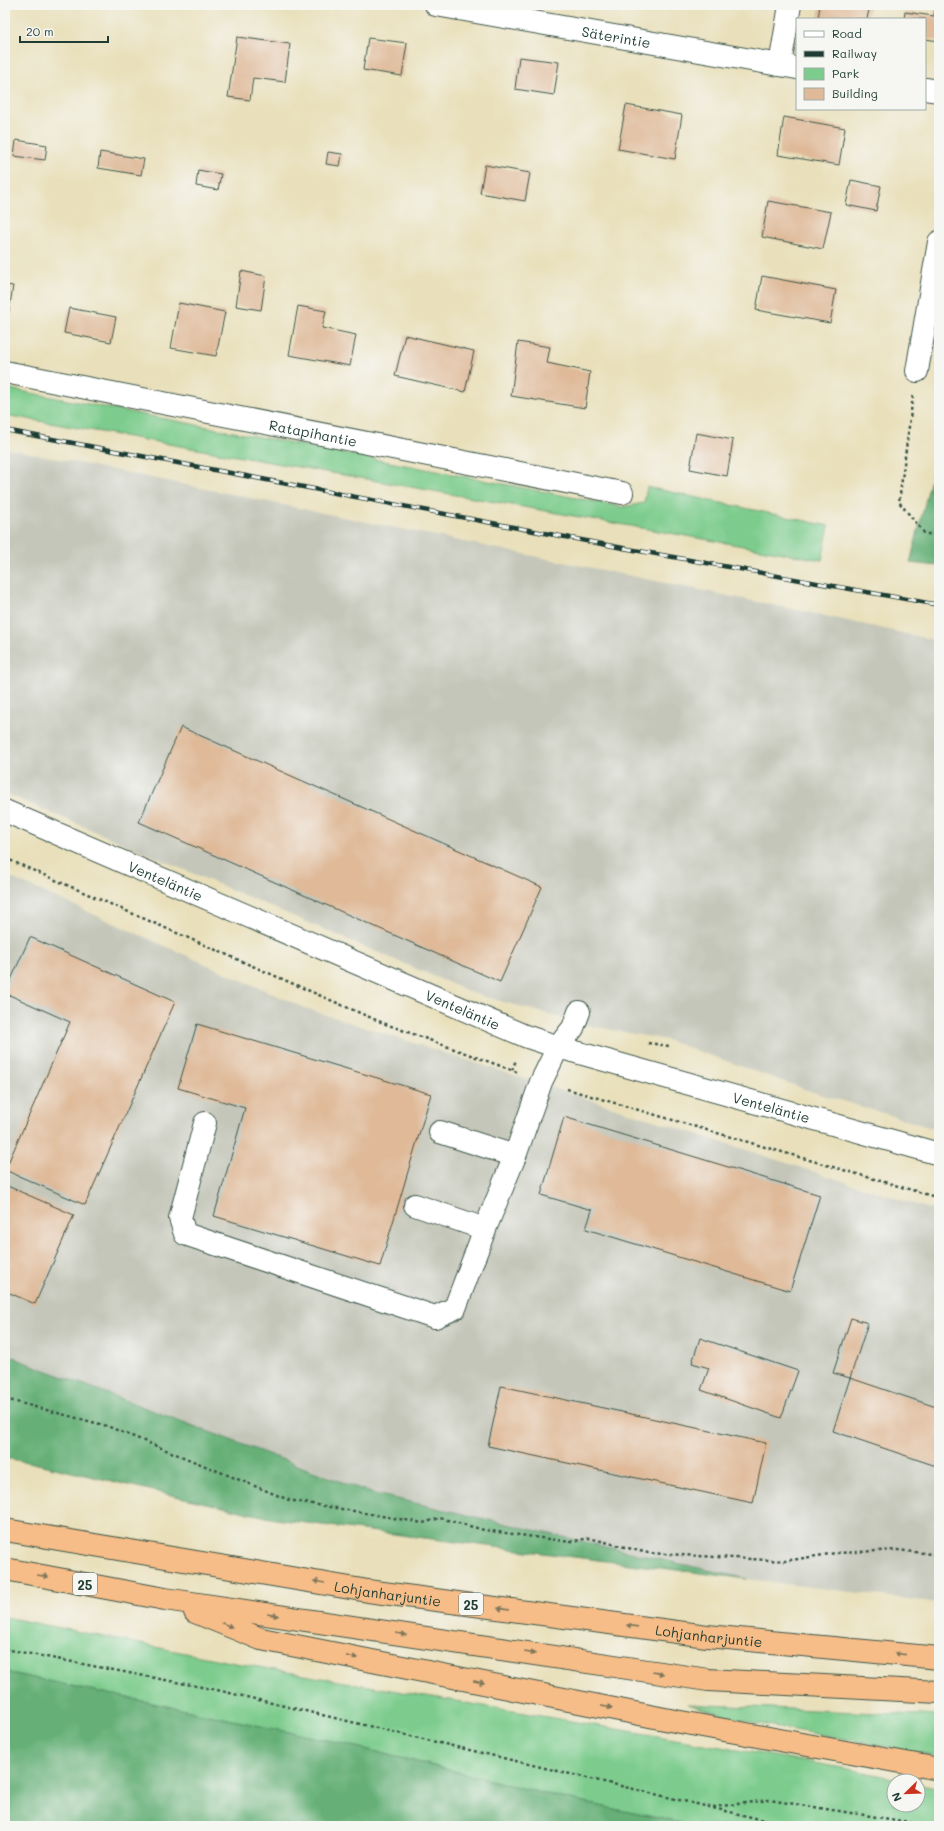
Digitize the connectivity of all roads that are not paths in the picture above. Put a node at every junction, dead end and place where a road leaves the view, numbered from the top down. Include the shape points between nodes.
1 (790, 5) edge
2 (444, 6) edge
3 (788, 67) edge
4 (926, 89) edge
5 (939, 91) edge
6 (939, 242) edge
7 (917, 371) road end
8 (5, 372) edge
9 (622, 494) dead end
10 (5, 811) edge
11 (578, 1012) dead end
12 (558, 1047) junction
13 (205, 1122) dead end
14 (440, 1132) dead end
15 (939, 1154) edge
16 (515, 1156) junction
17 (415, 1205) dead end
18 (485, 1229) junction
19 (5, 1530) edge
20 (5, 1569) edge
21 (165, 1599) junction
22 (939, 1658) edge
23 (939, 1692) edge
24 (939, 1769) edge

1 - 3 street
2 - 3 street, Säterintie
4 - 5 street
6 - 7 street
8 - 9 street, Ratapihantie
10 - 12 street, Venteläntie via 350,962 525,1036
11 - 12 street via 572,1028
12 - 15 street, Venteläntie
12 - 16 street via 541,1082
13 - 18 street via 180,1218 186,1234 435,1317 455,1308
14 - 16 street
16 - 18 street
17 - 18 street
22 -> 19 highway, Lohjanharjuntie / 25 via 707,1636 368,1591
20 -> 21 highway, 25
21 -> 23 highway, 25 via 708,1680
21 -> 24 highway via 261,1639 675,1721

